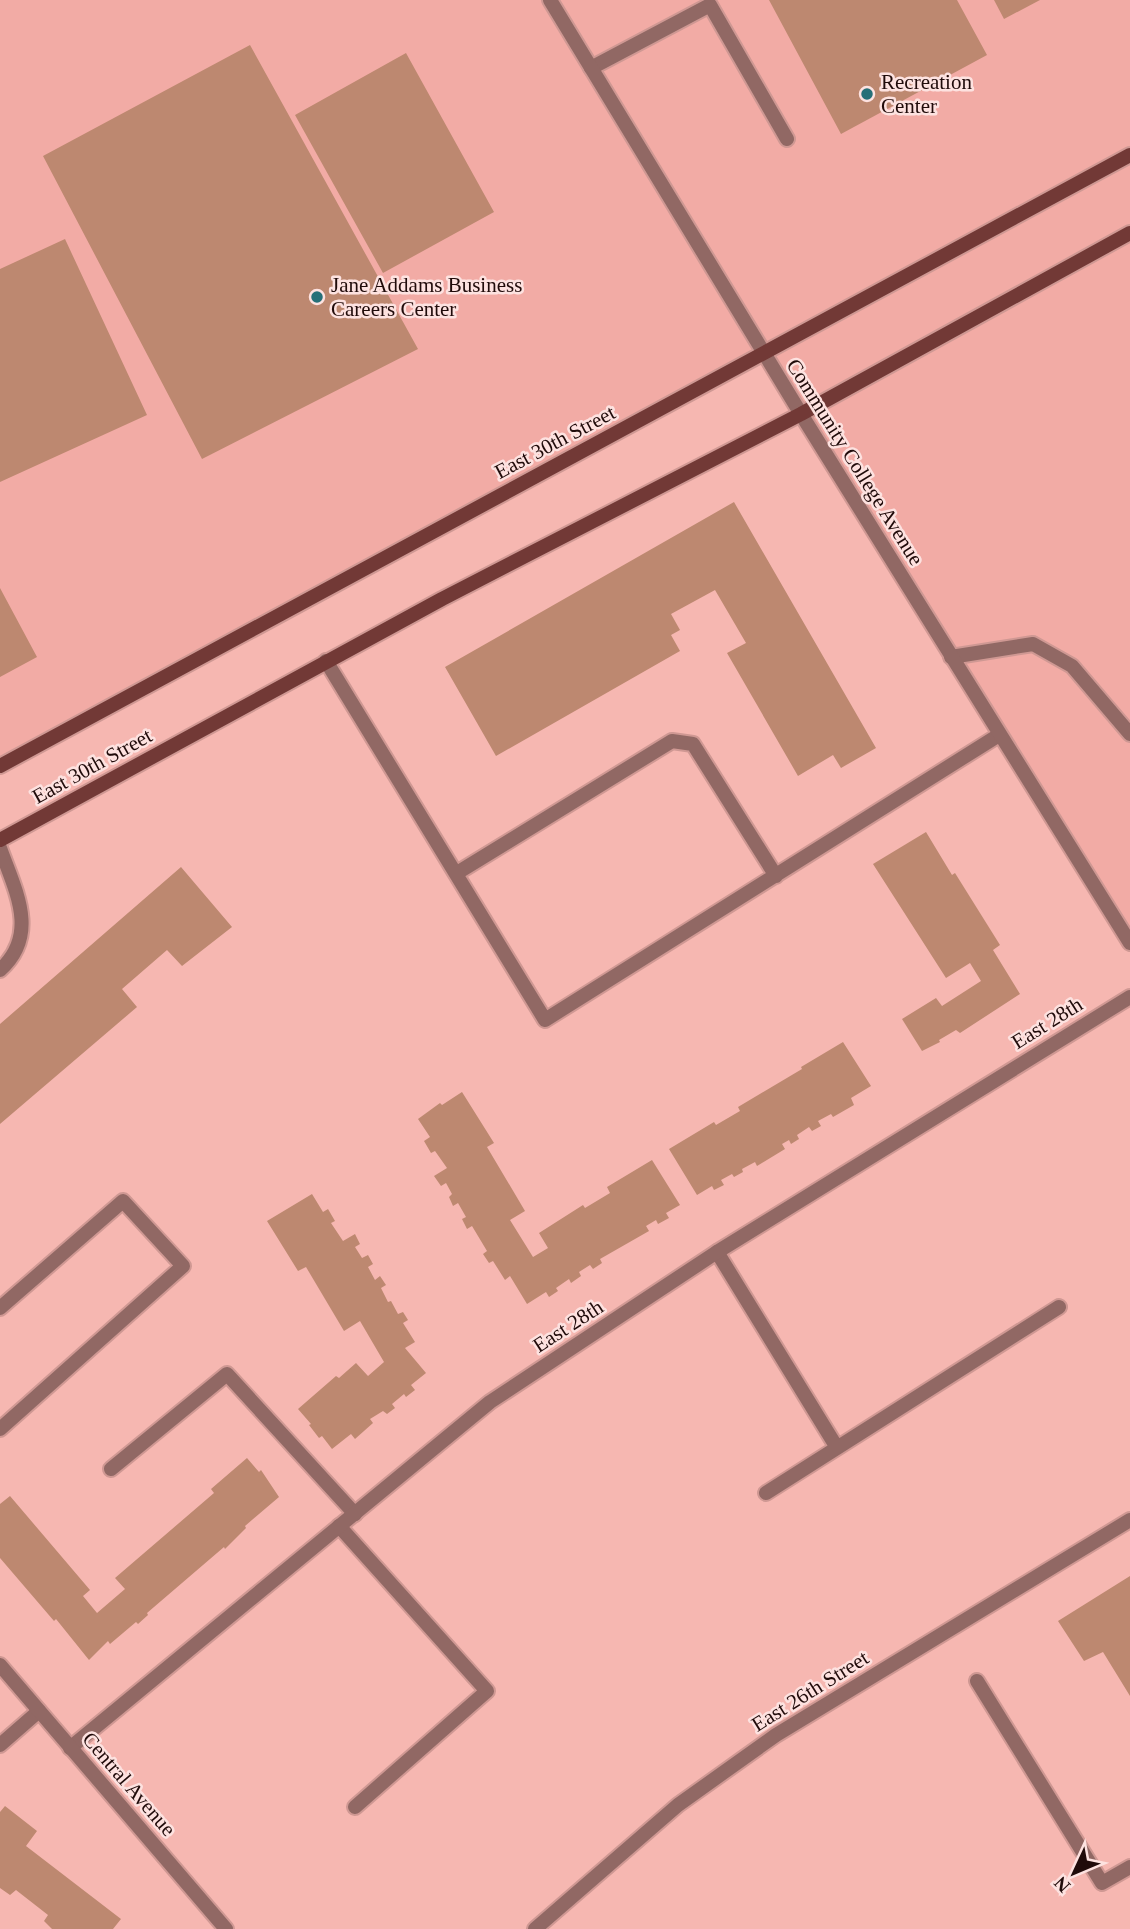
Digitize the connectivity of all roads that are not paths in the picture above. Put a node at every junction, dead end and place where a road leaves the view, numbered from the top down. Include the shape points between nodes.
1 (550, 0) edge
2 (591, 68) junction
3 (787, 139) dead end
4 (1130, 155) edge
5 (1130, 233) edge
6 (764, 353) junction
7 (801, 415) junction
8 (951, 657) junction
9 (327, 662) junction
10 (1130, 734) edge
11 (999, 735) junction
12 (0, 766) edge
13 (0, 840) edge
14 (0, 848) edge
15 (457, 873) junction
16 (776, 876) junction
17 (1130, 943) edge
18 (0, 970) edge
19 (1130, 997) edge
20 (717, 1252) junction
21 (1059, 1307) dead end
22 (0, 1308) edge
23 (0, 1429) edge
24 (836, 1447) junction
25 (111, 1469) dead end
26 (766, 1493) dead end
27 (355, 1514) junction
28 (1130, 1520) edge
29 (339, 1526) junction
30 (0, 1665) edge
31 (977, 1681) dead end
32 (39, 1711) junction
33 (0, 1745) edge
34 (70, 1748) junction
35 (355, 1807) dead end
36 (1130, 1867) edge
37 (226, 1929) edge
38 (535, 1929) edge

1 - 2 street, Community College Avenue
2 - 3 street via 710,5
2 - 6 street, Community College Avenue
4 - 6 main road, East 30th Street
5 - 7 main road, East 30th Street
6 - 7 street, Community College Avenue
6 - 12 main road, East 30th Street
7 - 8 street, Community College Avenue
7 - 9 main road, East 30th Street via 442,598
8 - 10 street via 1033,645 1072,666
8 - 11 street, Community College Avenue
9 - 13 main road, East 30th Street
9 - 15 street
11 - 16 street
11 - 17 street, Community College Avenue
14 - 18 street via 22,908 21,939
15 - 16 street via 672,741 693,744
15 - 16 street via 545,1020
19 - 20 street, East 28th
20 - 24 street
20 - 27 street, East 28th via 490,1402
21 - 24 street
22 - 23 street via 123,1201 183,1266
24 - 26 street
25 - 27 street via 227,1374
27 - 29 street, East 28th
28 - 38 street, East 26th Street via 776,1735 678,1805
29 - 34 street, East 28th
29 - 35 street via 486,1691
30 - 32 street, Central Avenue
31 - 36 street via 1102,1884
32 - 33 street
32 - 34 street, Central Avenue
34 - 37 street, Central Avenue

